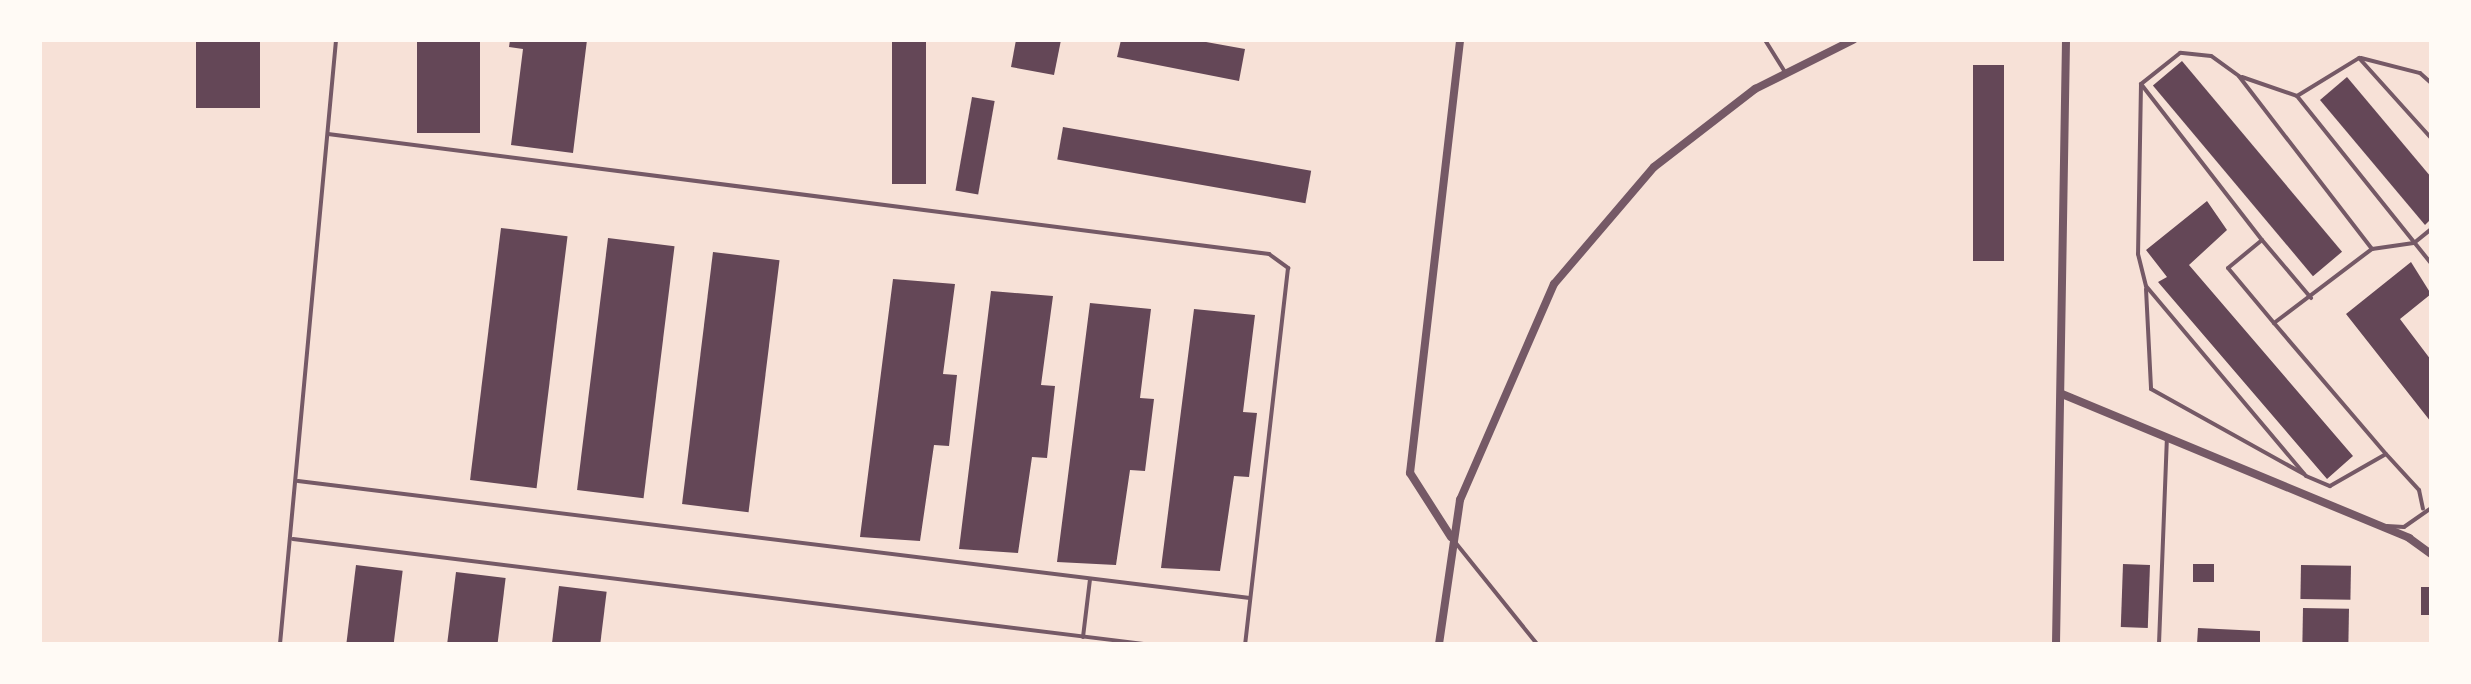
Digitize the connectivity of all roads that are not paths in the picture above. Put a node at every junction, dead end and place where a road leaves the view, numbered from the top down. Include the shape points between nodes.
1 (336, 40) edge
2 (1460, 40) edge
3 (1765, 40) edge
4 (1853, 40) edge
5 (2066, 40) edge
6 (2359, 58) junction
7 (1786, 74) junction
8 (2239, 76) junction
9 (2431, 83) edge
10 (2141, 84) junction
11 (2297, 96) junction
12 (328, 134) junction
13 (2431, 138) edge
14 (2431, 229) edge
15 (2262, 240) junction
16 (2414, 243) junction
17 (2372, 249) junction
18 (2431, 263) edge
19 (2146, 286) junction
20 (2311, 298) junction
21 (2274, 323) junction
22 (2062, 394) junction
23 (2167, 438) junction
24 (2386, 454) junction
25 (2306, 476) junction
26 (298, 481) junction
27 (2431, 508) edge
28 (2423, 509) junction
29 (2377, 525) junction
30 (1451, 537) junction
31 (293, 539) junction
32 (2431, 554) edge
33 (1090, 579) junction
34 (1250, 598) junction
35 (1083, 637) junction
36 (280, 644) edge
37 (1144, 644) edge
38 (1245, 644) edge
39 (1439, 644) edge
40 (1537, 644) edge
41 (2056, 644) edge
42 (2159, 644) edge

1 - 12 lane
2 - 30 street via 1410,473
3 - 7 lane
4 - 7 street
5 - 22 street
6 - 9 lane via 2420,73
6 - 11 lane
6 - 13 lane
7 - 30 street via 1755,89 1654,167 1554,284 1460,500
8 - 10 lane via 2211,56 2180,53
8 - 11 lane
8 - 17 lane
10 - 15 lane
10 - 19 lane via 2138,254
11 - 16 lane
12 - 26 lane
12 - 34 lane via 1269,254 1288,268
14 - 16 lane
15 - 20 lane
15 - 21 lane via 2228,268
16 - 17 lane
16 - 18 lane
17 - 20 lane
19 - 25 lane
19 - 25 lane via 2151,389
20 - 21 lane
21 - 24 lane
22 - 23 street
22 - 41 street
23 - 29 street
23 - 42 lane
24 - 25 lane via 2330,486
24 - 28 lane via 2419,490
26 - 31 lane
26 - 33 lane
27 - 28 lane
28 - 29 lane via 2417,521 2404,527
29 - 32 street
30 - 39 street
30 - 40 lane
31 - 35 lane
31 - 36 lane
33 - 34 lane
33 - 35 lane
34 - 38 lane
35 - 37 lane

